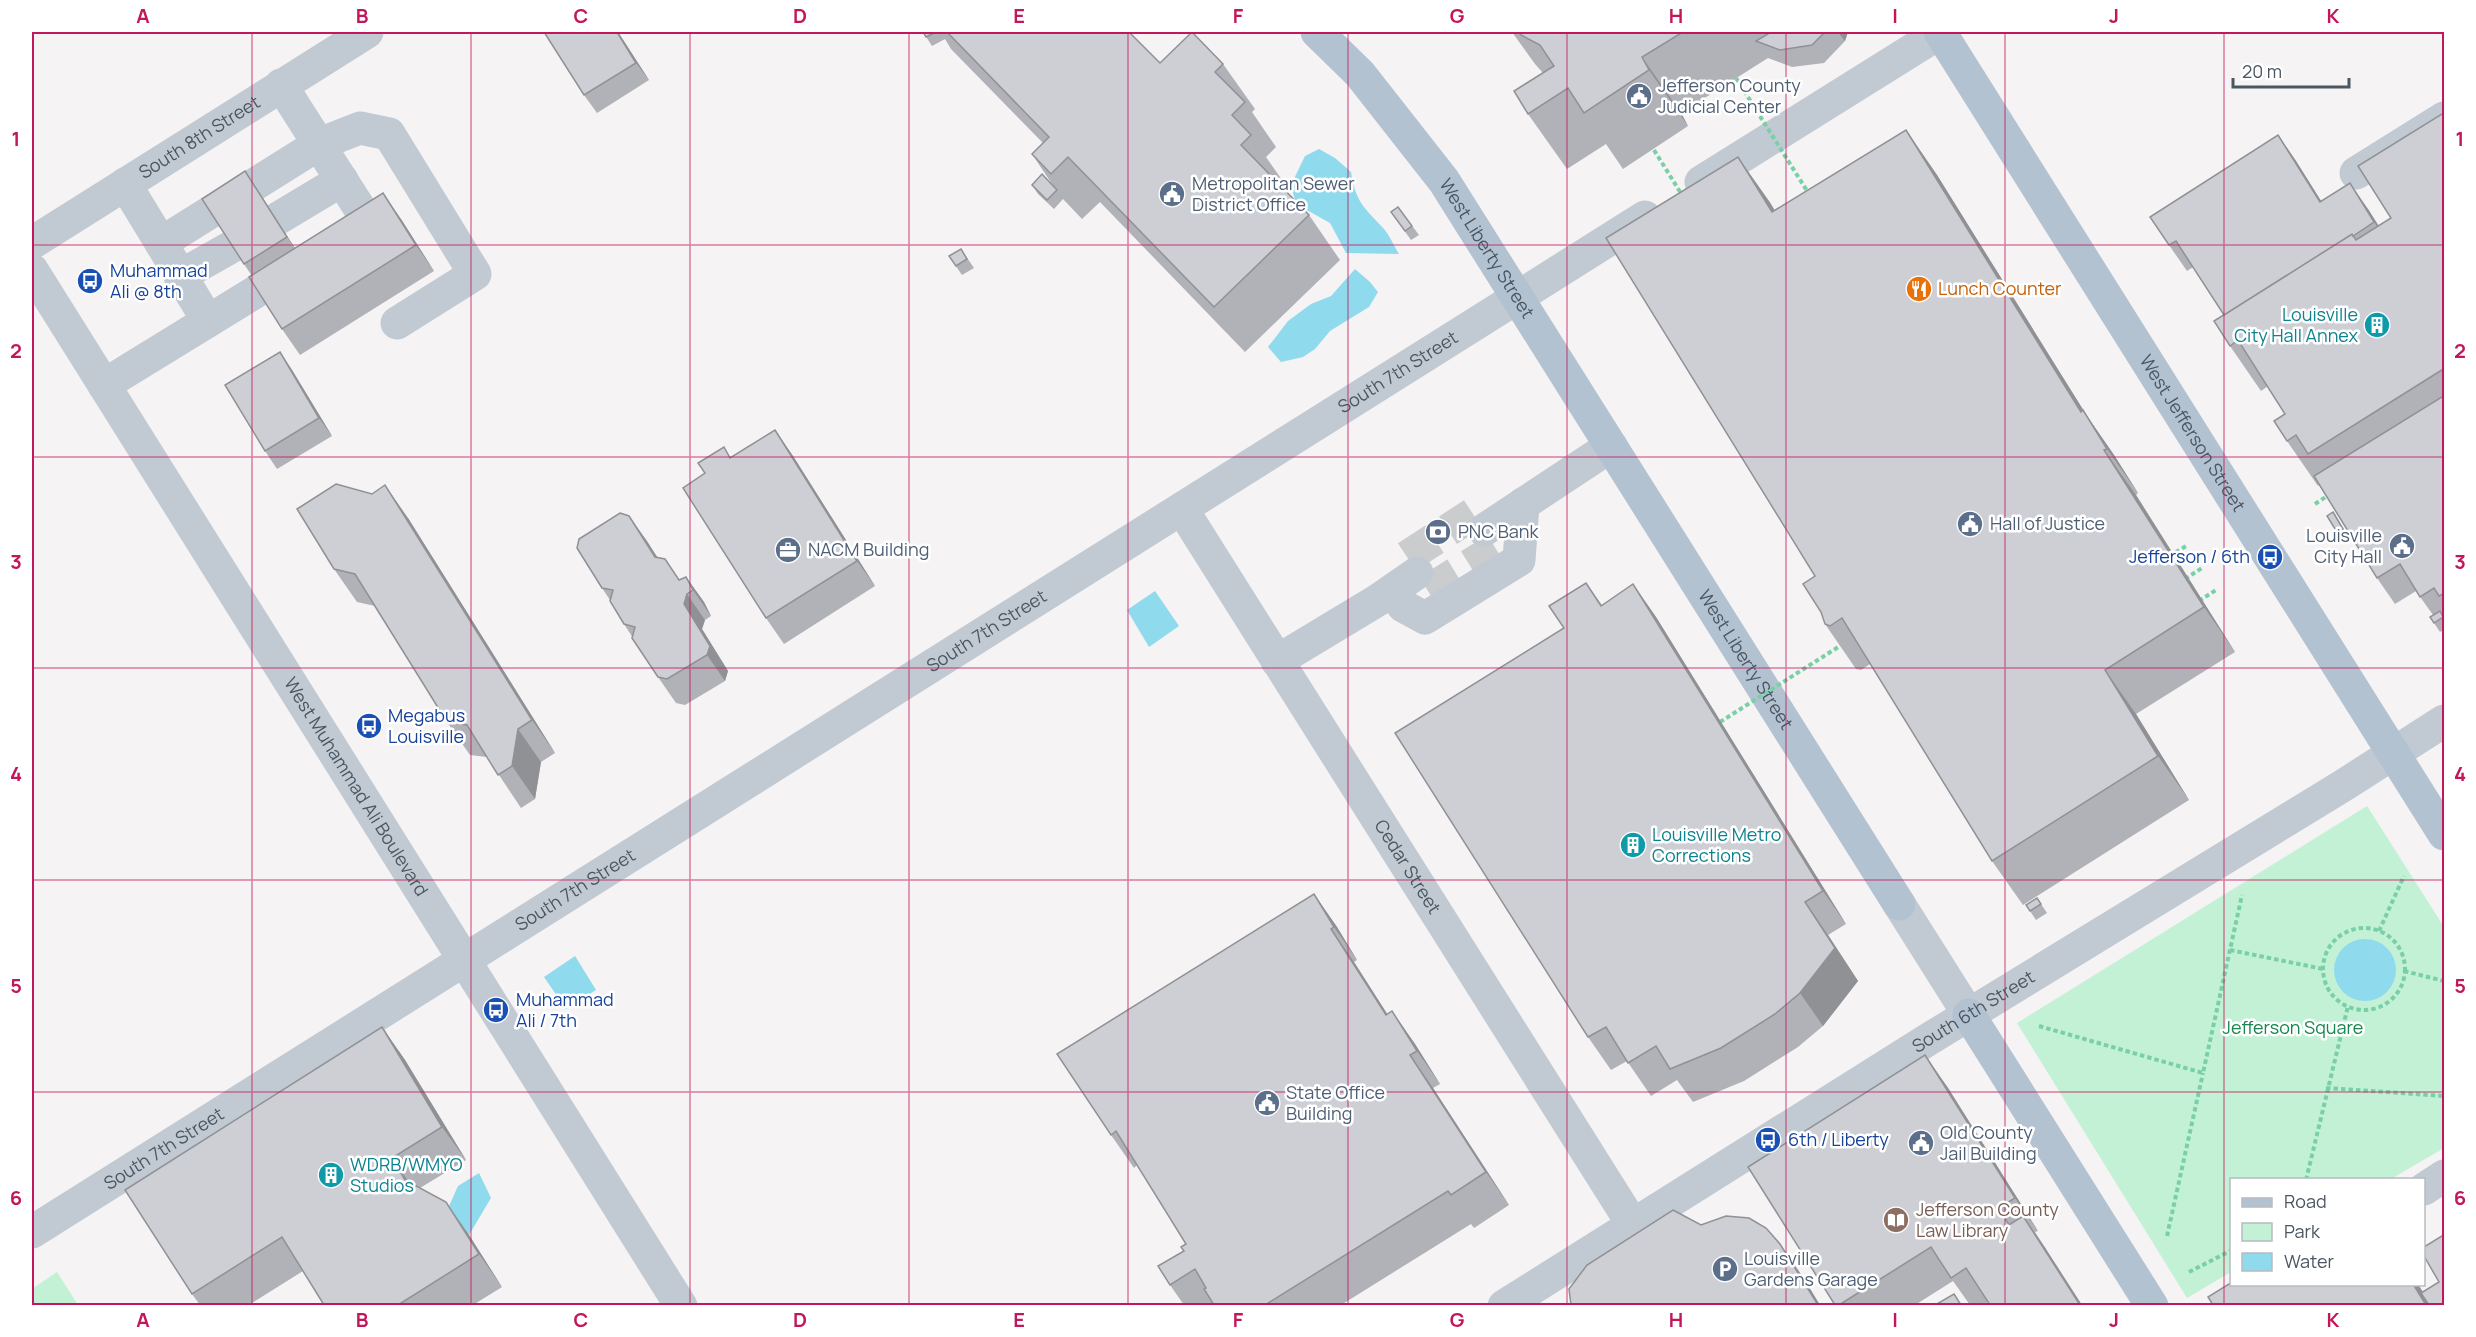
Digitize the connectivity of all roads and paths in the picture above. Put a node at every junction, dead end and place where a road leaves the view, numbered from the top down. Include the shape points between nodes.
1 (367, 32) edge
2 (1317, 32) edge
3 (1940, 32) edge
4 (1736, 78) dead end
5 (281, 85) junction
6 (2445, 118) edge
7 (319, 144) junction
8 (1654, 150) dead end
9 (2356, 173) dead end
10 (342, 180) junction
11 (125, 184) junction
12 (1811, 197) edge
13 (1676, 200) junction
14 (277, 219) edge
15 (32, 243) edge
16 (160, 243) junction
17 (233, 246) edge
18 (32, 270) edge
19 (180, 276) junction
20 (1517, 298) junction
21 (208, 321) junction
22 (397, 323) dead end
23 (104, 385) junction
24 (1611, 446) junction
25 (2332, 493) edge
26 (1523, 504) junction
27 (2315, 504) edge
28 (1182, 508) junction
29 (1484, 531) tunnel mouth
30 (2187, 545) dead end
31 (2163, 560) edge
32 (2202, 568) dead end
33 (2178, 583) edge
34 (2216, 590) dead end
35 (2194, 604) edge
36 (1844, 644) edge
37 (1277, 661) junction
38 (2445, 721) edge
39 (1720, 722) edge
40 (2393, 753) junction
41 (2445, 834) edge
42 (2404, 876) dead end
43 (2242, 896) dead end
44 (1899, 904) joint
45 (2379, 931) junction
46 (2230, 950) junction
47 (464, 960) junction
48 (2323, 969) junction
49 (2404, 971) junction
50 (2445, 981) edge
51 (2348, 1006) junction
52 (1969, 1015) junction
53 (2039, 1026) dead end
54 (2203, 1073) junction
55 (2326, 1088) junction
56 (2445, 1096) edge
57 (2445, 1176) edge
58 (2306, 1178) edge
59 (2425, 1188) edge
60 (1633, 1225) junction
61 (32, 1232) edge
62 (2167, 1236) dead end
63 (2230, 1251) edge
64 (2188, 1272) dead end
65 (681, 1305) edge
66 (1504, 1305) edge
67 (2152, 1305) edge

1 - 5 street, South 8th Street
2 - 20 main road, West Liberty Street via 1360,74 1444,181
3 - 13 street, South 7th Street
3 - 40 main road, West Jefferson Street
4 - 12 path, bridge
5 - 7 street
5 - 11 street, South 8th Street
6 - 9 street
7 - 10 street
7 - 16 street
7 - 22 street via 360,128 388,134 475,274
8 - 13 path, bridge
10 - 14 street
10 - 21 street via 369,223
11 - 15 street, South 8th Street
11 - 16 street
13 - 20 street, South 7th Street
16 - 19 street
17 - 19 street
18 - 23 street, West Muhammad Ali Boulevard
19 - 21 street
20 - 24 main road, West Liberty Street
20 - 28 street, South 7th Street
21 - 23 street
23 - 47 street, West Muhammad Ali Boulevard
24 - 26 street
24 - 44 main road, West Liberty Street
25 - 27 path
26 - 29 street
26 - 37 street via 1519,560 1425,618 1407,585
28 - 37 street, Cedar Street
28 - 47 street, South 7th Street
30 - 31 path
32 - 33 path
34 - 35 path
36 - 39 path, bridge
37 - 60 street, Cedar Street
38 - 40 street, South 6th Street
40 - 41 main road, West Jefferson Street
40 - 52 street, South 6th Street
42 - 45 path
43 - 46 path
44 - 52 street, West Liberty Street
45 - 48 path via 2353,929 2341,934 2331,944
45 - 49 path via 2398,947
46 - 48 path
46 - 54 path
47 - 61 street, South 7th Street
47 - 65 street, West Muhammad Ali Boulevard
48 - 51 path via 2329,992
49 - 50 path
49 - 51 path via 2402,984 2385,1004 2360,1010
51 - 55 path
52 - 60 street, South 6th Street
52 - 67 main road, West Liberty Street
53 - 54 path
54 - 62 path
55 - 56 path
55 - 58 path
57 - 59 street
60 - 66 street, South 6th Street
63 - 64 path

